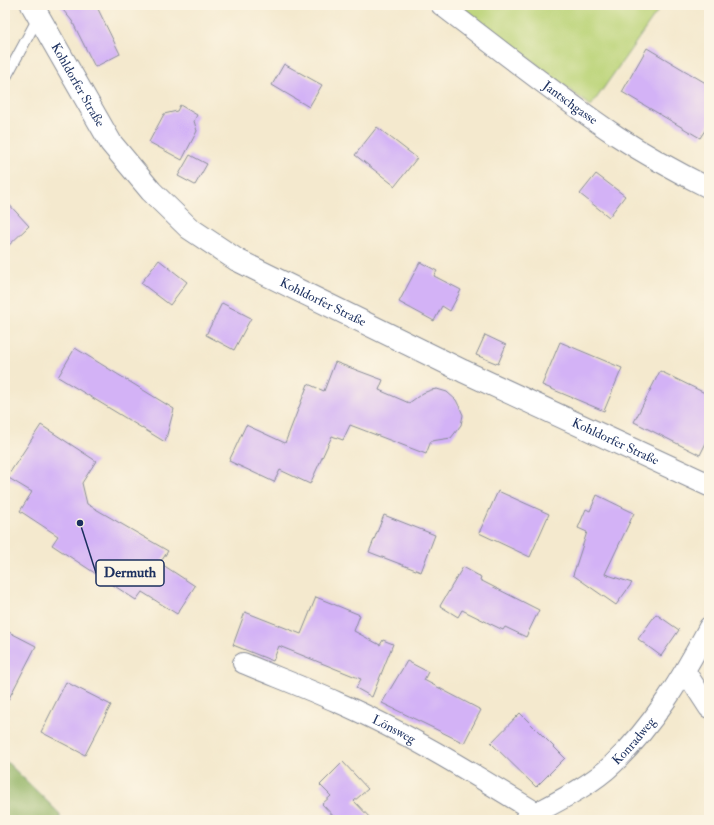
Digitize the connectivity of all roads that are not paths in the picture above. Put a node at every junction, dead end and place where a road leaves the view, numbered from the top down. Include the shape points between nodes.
1 (441, 5) edge
2 (35, 10) edge
3 (5, 79) edge
4 (709, 188) edge
5 (708, 481) edge
6 (709, 627) edge
7 (243, 663) dead end
8 (685, 671) junction
9 (709, 708) edge
10 (530, 816) edge

1 - 4 street, Jantschgasse via 617,136 664,165
2 - 3 lane
2 - 5 street, Kohldorfer Straße via 111,143 151,191 189,228 244,264 470,374
6 - 8 street, Konradweg
7 - 10 street, Lönsweg via 337,702 394,730 489,784
8 - 9 street
8 - 10 street, Konradweg via 661,709 613,765 586,784

